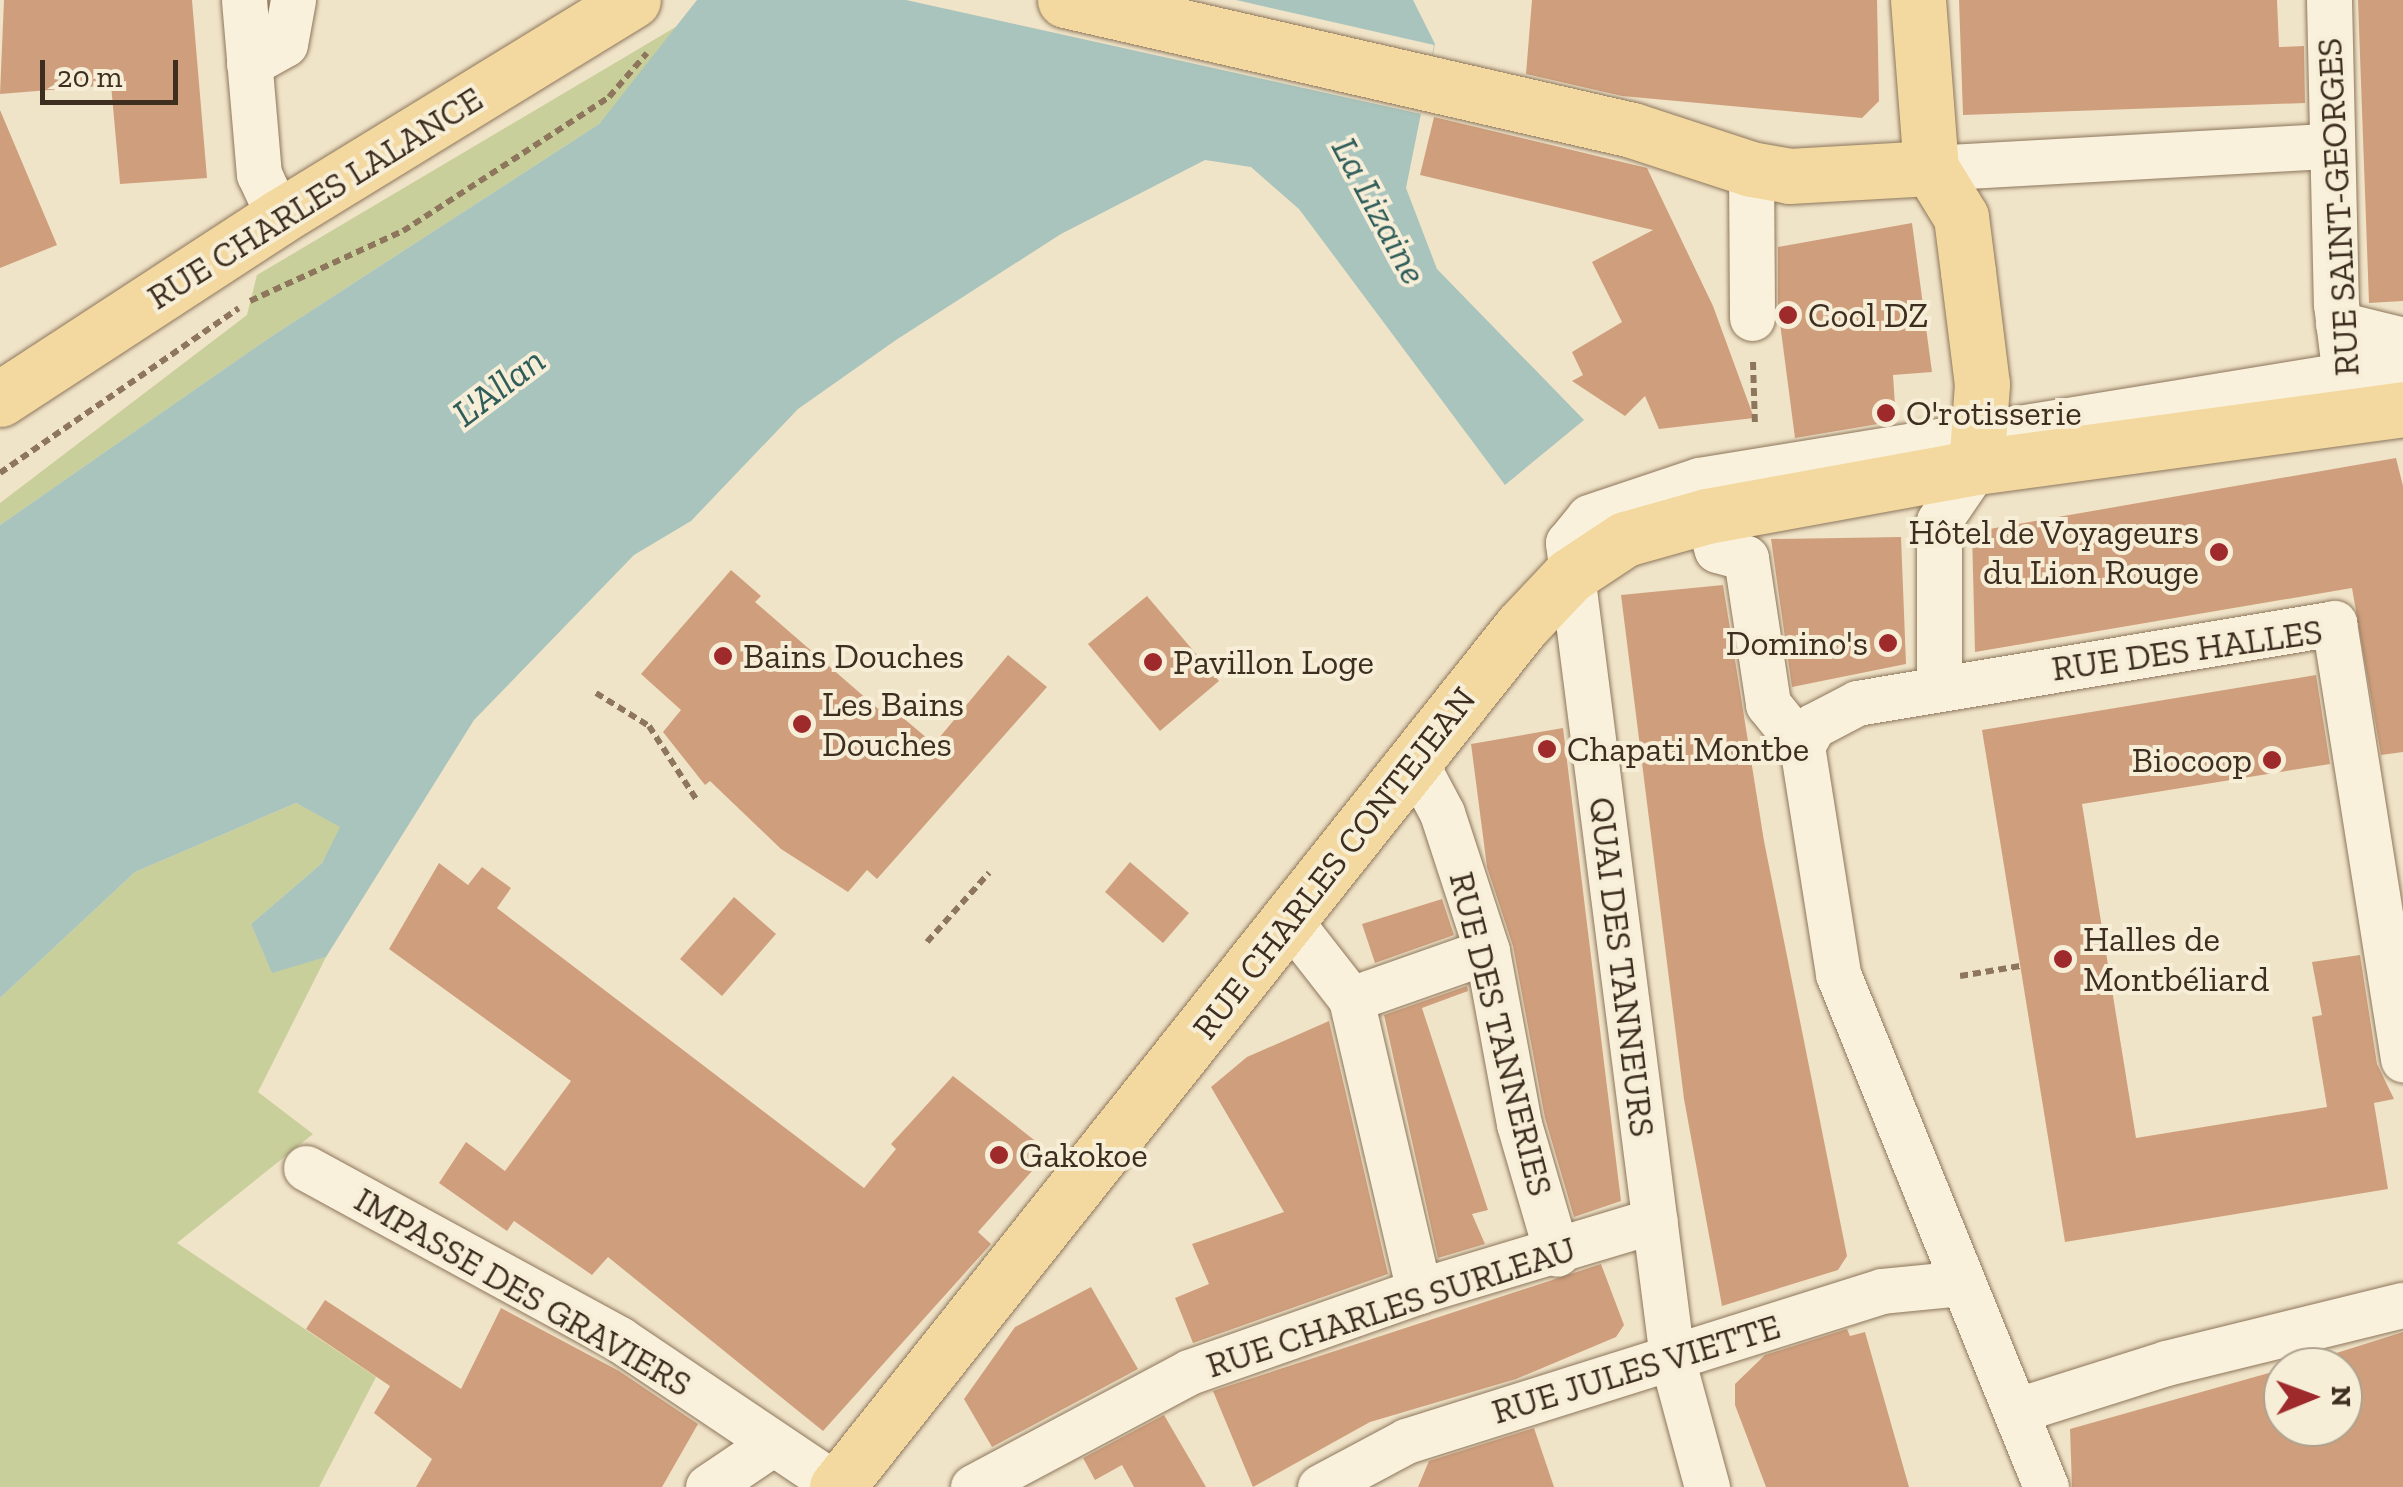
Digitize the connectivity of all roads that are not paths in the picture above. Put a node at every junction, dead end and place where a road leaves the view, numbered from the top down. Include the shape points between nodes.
1 (244, 0) edge
2 (293, 0) edge
3 (1065, 0) edge
4 (1918, 0) edge
5 (2328, 0) edge
6 (643, 22) edge
7 (248, 64) junction
8 (2330, 146) junction
9 (1931, 168) junction
10 (1752, 169) junction
11 (279, 217) junction
12 (1752, 318) road end
13 (2338, 324) junction
14 (2403, 340) edge
15 (2403, 371) edge
16 (0, 399) edge
17 (2366, 399) edge
18 (1977, 452) junction
19 (1703, 498) junction
20 (1569, 576) junction
21 (1938, 686) junction
22 (1802, 746) junction
23 (1415, 762) junction
24 (1290, 922) junction
25 (1487, 951) junction
26 (1352, 999) junction
27 (2403, 1060) edge
28 (306, 1168) dead end
29 (1655, 1220) junction
30 (1558, 1254) junction
31 (1962, 1284) junction
32 (1420, 1291) junction
33 (2403, 1305) edge
34 (1672, 1358) junction
35 (2018, 1410) junction
36 (774, 1443) junction
37 (1325, 1486) edge
38 (708, 1487) edge
39 (838, 1487) edge
40 (973, 1487) edge
41 (1707, 1487) edge
42 (2046, 1487) edge

1 - 7 street
2 - 7 street via 284,44
3 - 10 main road via 1632,130
4 - 9 main road
5 - 8 street, RUE SAINT-GEORGES
6 - 11 main road, RUE CHARLES LALANCE
7 - 11 street via 259,174
8 - 9 street
8 - 13 street, RUE SAINT-GEORGES
9 - 10 main road via 1790,176
9 - 18 main road via 1962,217 1982,384
10 - 12 street
11 - 16 main road, RUE CHARLES LALANCE
13 - 14 street
13 - 17 street, RUE SAINT-GEORGES
15 - 17 street
17 - 18 main road, RUE CHARLES CONTEJEAN
18 - 19 main road, RUE CHARLES CONTEJEAN
18 - 21 street via 1940,521
19 - 20 main road, RUE CHARLES CONTEJEAN
19 - 22 street via 1717,550 1746,558 1768,704
20 - 23 main road, RUE CHARLES CONTEJEAN
20 - 29 street, QUAI DES TANNEURS
21 - 22 street, RUE DES HALLES via 1857,702 1814,726
21 - 27 street, RUE DES HALLES via 2334,623
22 - 31 street via 1838,974
23 - 24 main road, RUE CHARLES CONTEJEAN
23 - 25 street, RUE DES TANNERIES via 1442,814
24 - 26 street
24 - 39 main road, RUE CHARLES CONTEJEAN
25 - 26 street
25 - 30 street, RUE DES TANNERIES via 1519,1124
26 - 32 street
28 - 36 street, IMPASSE DES GRAVIERS via 620,1339
29 - 30 street, RUE CHARLES SURLEAU
29 - 34 street, QUAI DES TANNEURS
30 - 32 street, RUE CHARLES SURLEAU
31 - 34 street, RUE JULES VIETTE via 1882,1292
31 - 35 street
32 - 40 street, RUE CHARLES SURLEAU via 1189,1372
33 - 35 street via 2166,1363
34 - 37 street, RUE JULES VIETTE via 1406,1441
34 - 41 street, QUAI DES TANNEURS
35 - 42 street
36 - 38 street
36 - 39 street, IMPASSE DES GRAVIERS

